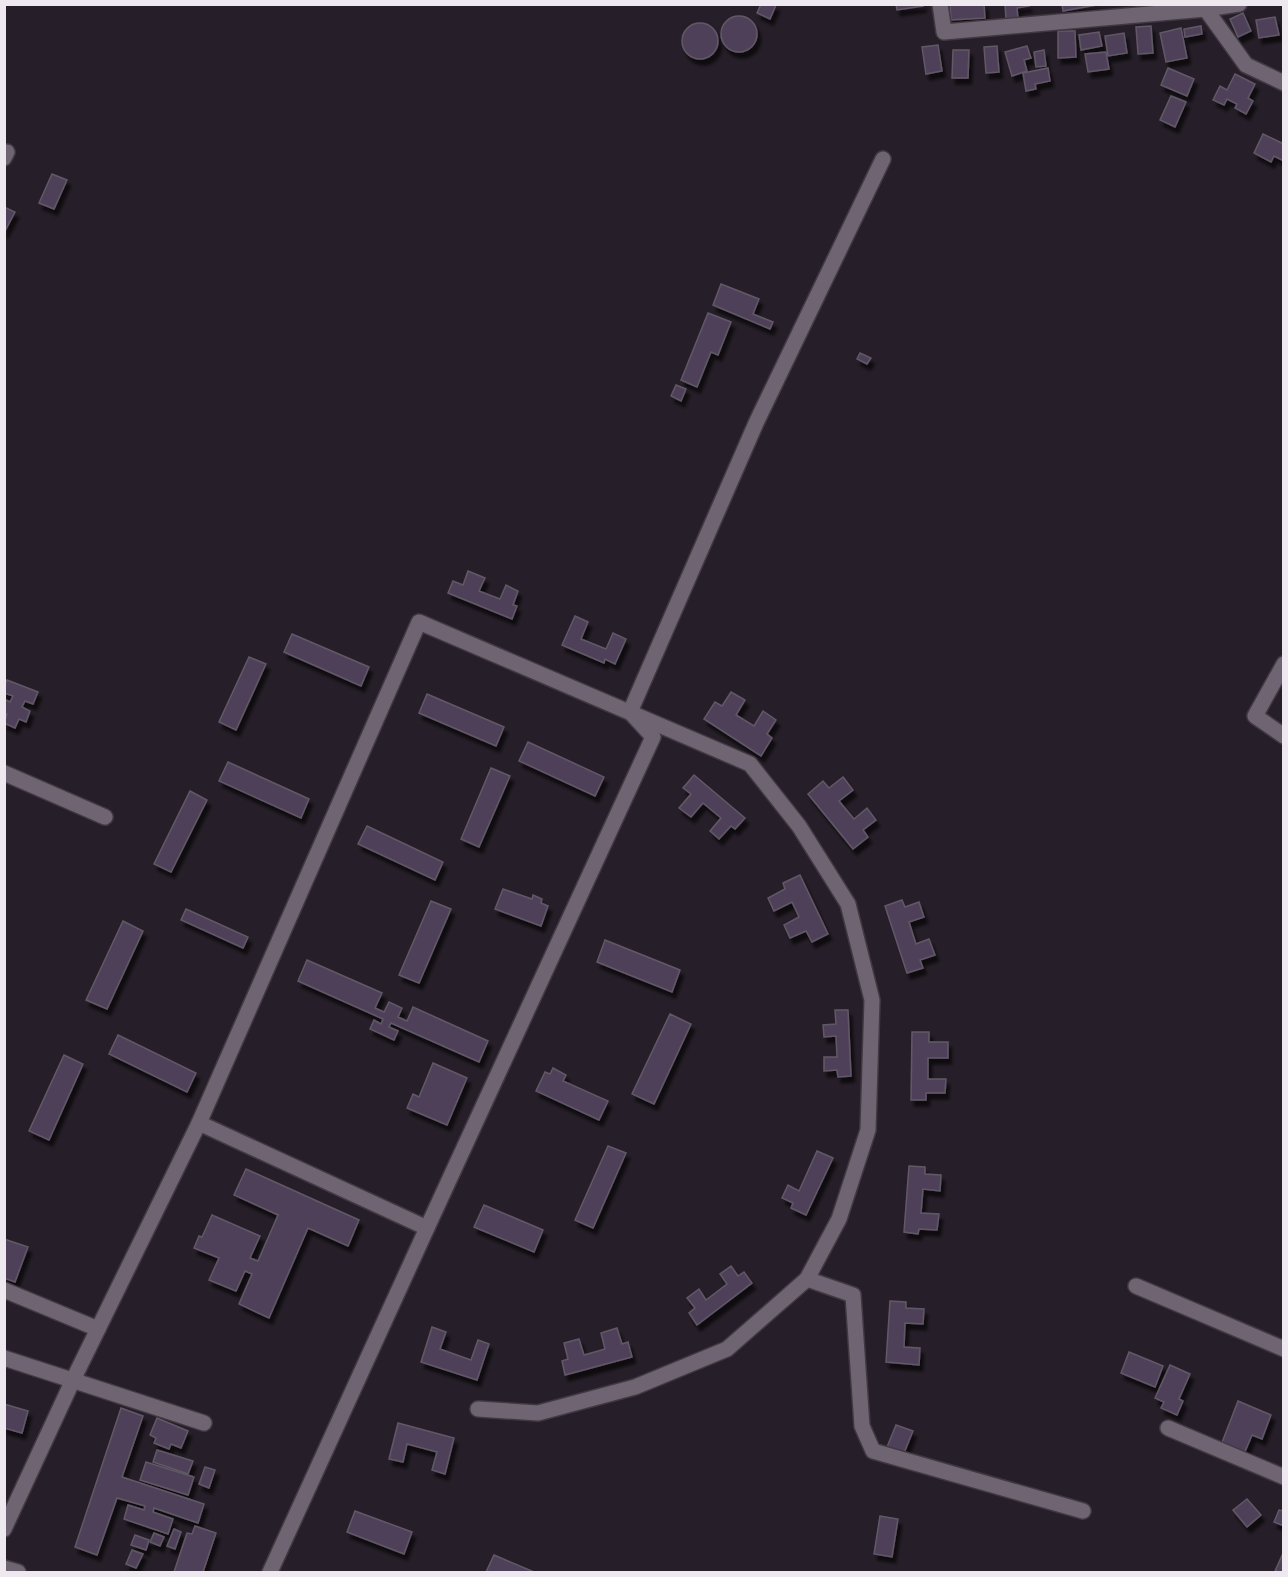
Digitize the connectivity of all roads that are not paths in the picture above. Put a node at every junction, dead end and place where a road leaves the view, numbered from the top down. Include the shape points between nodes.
1 (940, 4) edge
2 (1239, 4) edge
3 (1204, 7) edge
4 (1284, 83) edge
5 (883, 159) dead end
6 (1284, 664) edge
7 (630, 712) junction
8 (1284, 736) edge
9 (4, 773) edge
10 (105, 818) dead end
11 (199, 1124) junction
12 (427, 1228) junction
13 (807, 1279) junction
14 (1136, 1286) dead end
15 (4, 1290) edge
16 (98, 1329) junction
17 (1284, 1349) edge
18 (4, 1358) edge
19 (73, 1380) junction
20 (478, 1410) dead end
21 (204, 1424) dead end
22 (1168, 1428) dead end
23 (1284, 1478) edge
24 (1083, 1512) dead end
25 (4, 1529) edge
26 (4, 1568) edge
27 (18, 1572) edge
28 (270, 1572) edge

1 - 3 street via 944,32
2 - 3 street
3 - 4 street via 1246,65
5 - 7 street via 756,423
6 - 8 street via 1255,716
7 - 11 street via 419,622
7 - 12 street via 653,737
7 - 13 street via 750,764 799,826 848,904 872,1000 868,1130 839,1219
9 - 10 street
11 - 12 street
11 - 16 street
12 - 28 street
13 - 20 street via 727,1349 635,1387 538,1413
13 - 24 street via 854,1295 862,1426 873,1451
14 - 17 street
15 - 16 street
16 - 19 street
18 - 19 street
19 - 21 street
19 - 25 street
22 - 23 street
26 - 27 street

